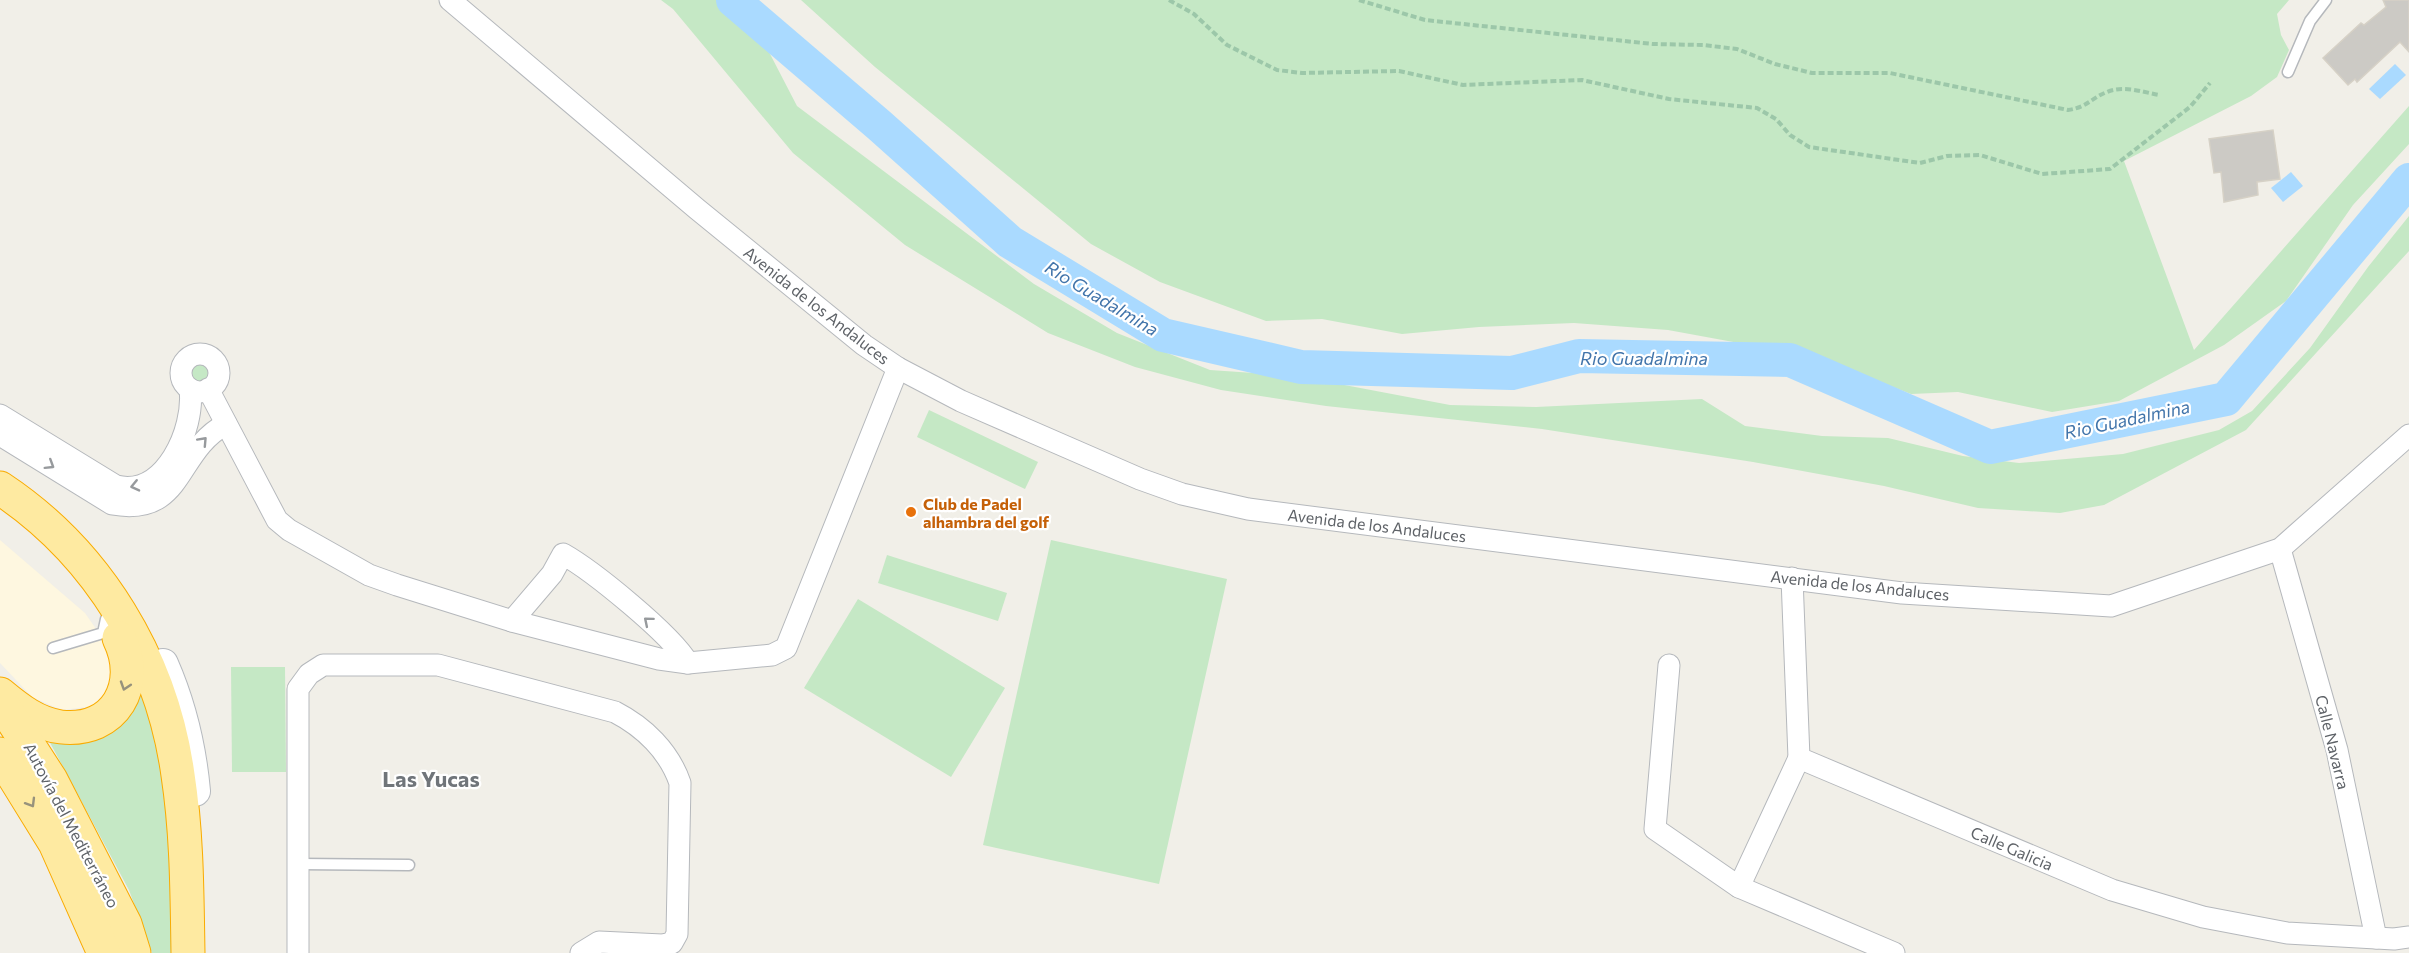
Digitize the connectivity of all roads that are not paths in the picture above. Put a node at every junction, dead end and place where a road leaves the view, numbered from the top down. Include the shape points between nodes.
1 (450, 0) edge
2 (2326, 0) edge
3 (2288, 72) dead end
4 (898, 368) junction
5 (0, 415) edge
6 (226, 424) junction
7 (0, 435) edge
8 (2409, 435) edge
9 (0, 488) edge
10 (0, 496) edge
11 (0, 510) edge
12 (42, 520) junction
13 (2280, 549) junction
14 (1792, 578) junction
15 (105, 619) junction
16 (512, 621) junction
17 (53, 648) dead end
18 (688, 663) junction
19 (1670, 665) dead end
20 (0, 694) edge
21 (0, 701) edge
22 (0, 754) edge
23 (1799, 758) junction
24 (299, 864) junction
25 (410, 865) dead end
26 (1739, 887) junction
27 (2392, 942) edge
28 (104, 953) edge
29 (134, 953) edge
30 (188, 953) edge
31 (203, 953) edge
32 (298, 953) edge
33 (581, 953) edge
34 (1894, 953) edge

1 - 4 street, Avenida de los Andaluces via 697,210
2 - 3 lane via 2310,21
4 - 14 street, Avenida de los Andaluces via 961,402 1140,480 1182,494 1248,509
4 - 18 street via 786,648 772,656
6 -> 5 street via 199,389 176,452 154,477 129,489 116,486
7 -> 6 street via 112,504 132,507 150,504 168,491 203,440
6 - 16 street via 277,520 288,530 369,575
8 - 13 street, Avenida de los Andaluces
9 - 12 highway
10 - 12 main road via 22,513
11 - 15 highway via 64,568
12 - 30 highway via 83,561 110,596 153,678 178,773 185,843
12 - 31 main road via 69,528 116,579 141,619 172,685 193,768
13 - 14 street, Avenida de los Andaluces via 2110,606 1902,592
13 - 27 street, Calle Navarra
14 - 23 street
15 - 17 lane via 103,633
15 -> 20 highway via 124,649 129,676 117,706 100,720 82,727 43,723
16 - 18 street
18 -> 16 street via 672,641 563,554 552,574
19 - 26 street via 1655,829
21 - 29 highway, Autovía del Mediterráneo via 51,780 125,924
22 -> 28 highway, Autovía del Mediterráneo via 55,843
23 - 26 street
23 - 27 street, Calle Galicia via 2112,890 2203,917 2287,933
24 - 25 lane
24 - 32 street
24 - 33 street via 298,689 323,664 438,664 615,712 639,724 674,765 680,783 677,934 672,943 662,945 599,942
26 - 34 street

